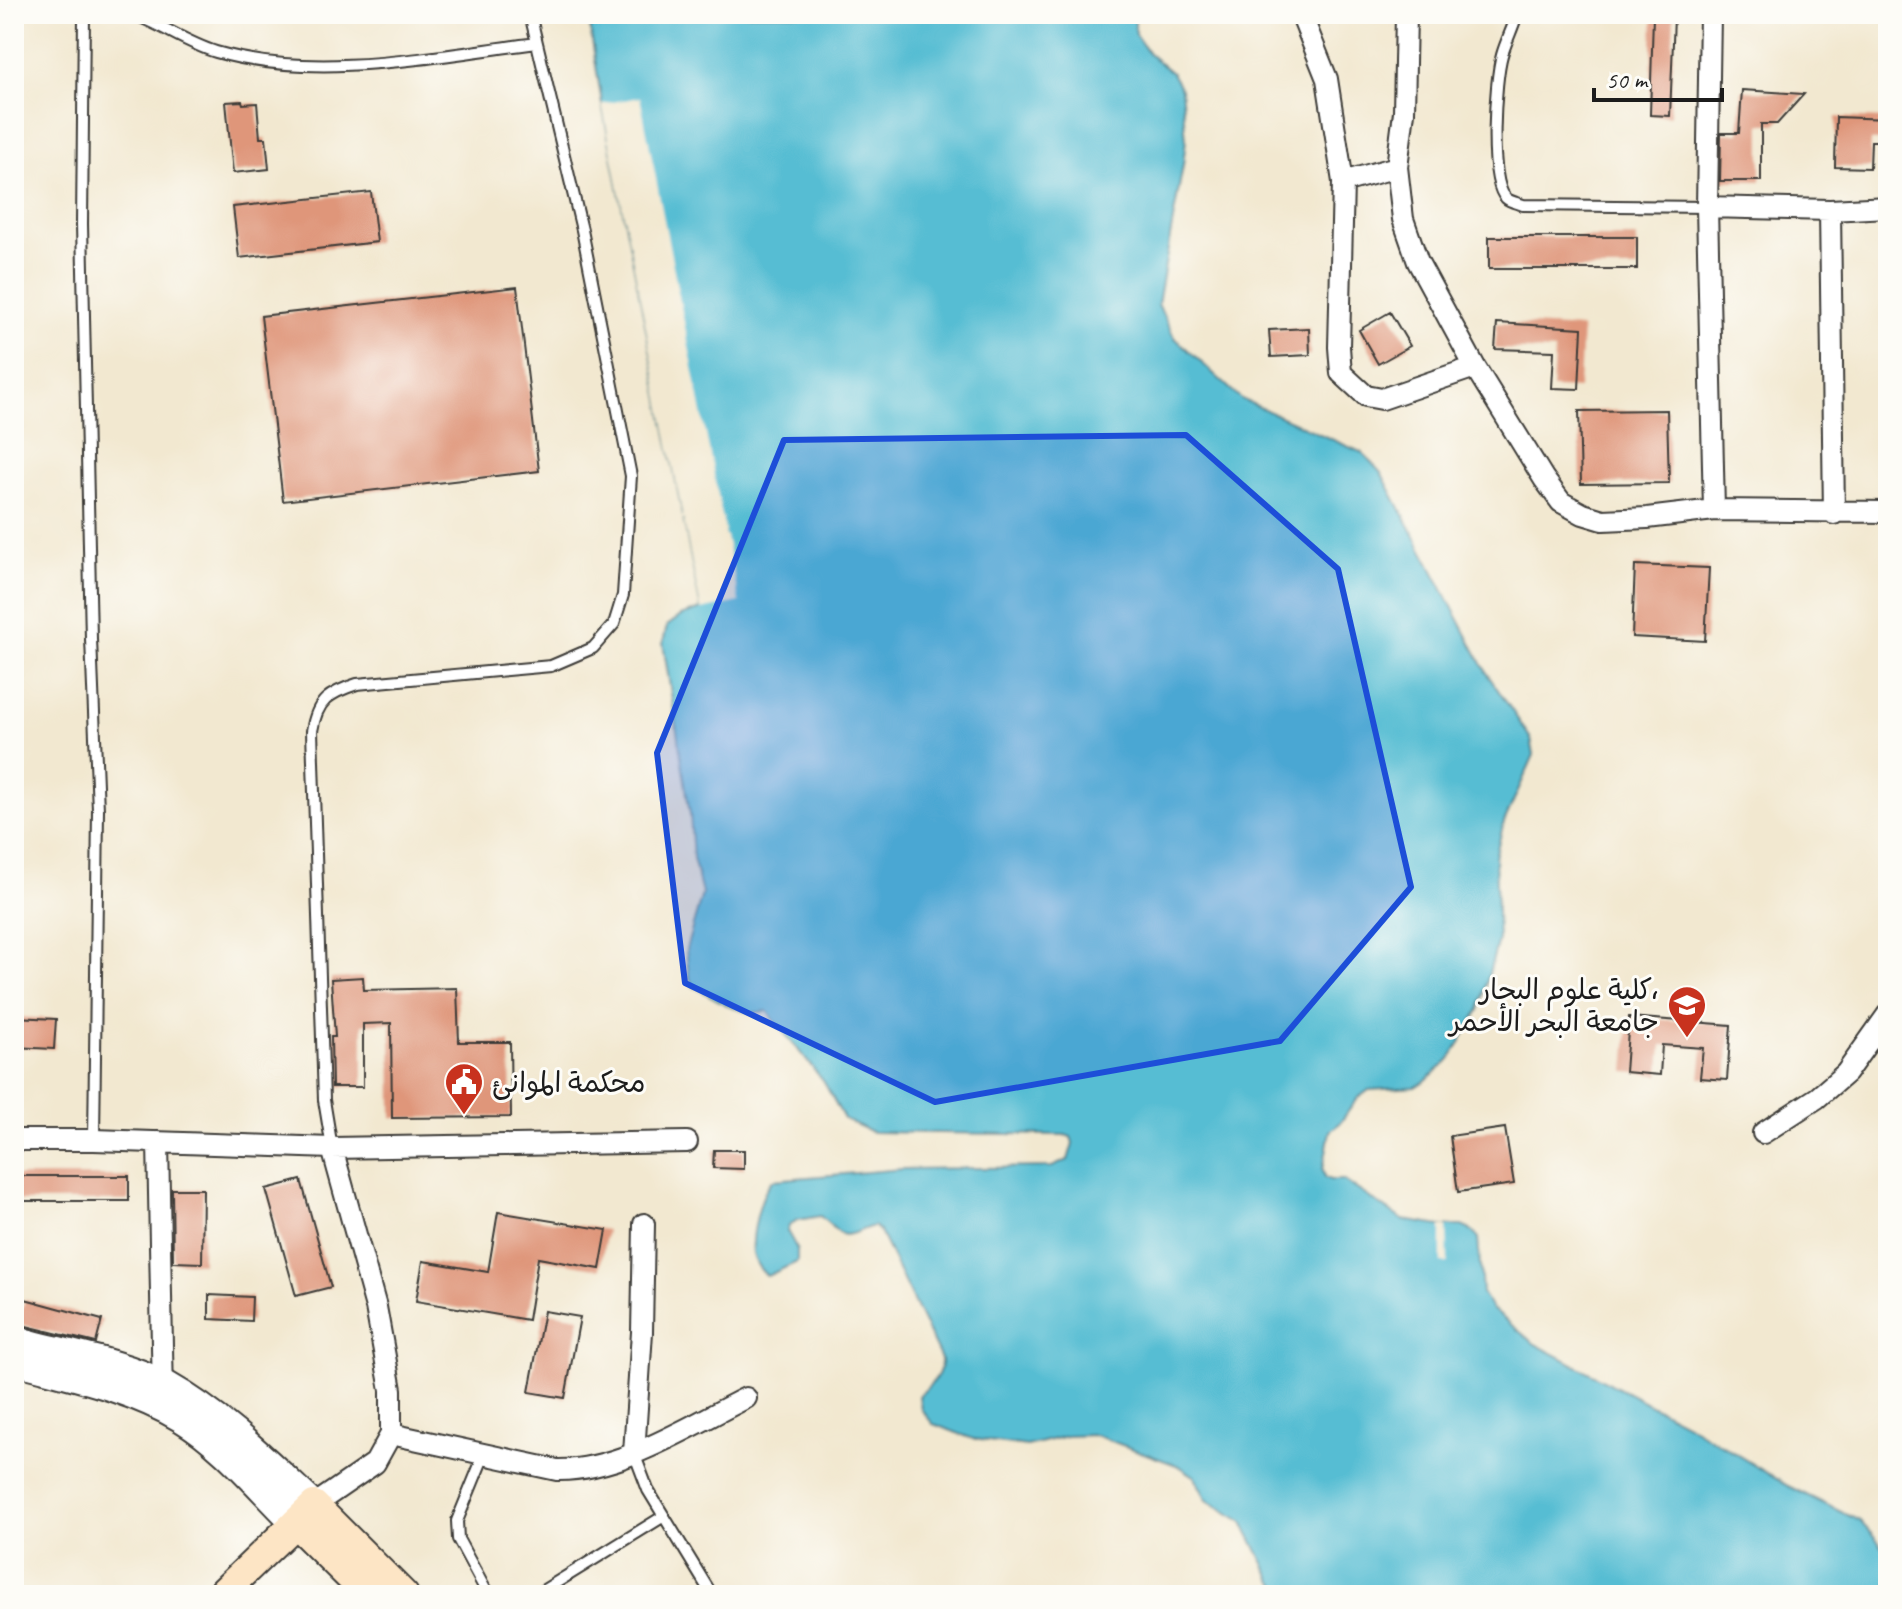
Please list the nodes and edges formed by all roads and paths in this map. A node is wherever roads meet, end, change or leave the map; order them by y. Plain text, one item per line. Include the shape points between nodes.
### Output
1 (84, 14) edge
2 (132, 14) edge
3 (530, 14) edge
4 (1301, 14) edge
5 (1406, 14) edge
6 (1517, 14) edge
7 (1710, 14) edge
8 (537, 43) junction
9 (1397, 167) junction
10 (1343, 182) junction
11 (1707, 207) junction
12 (1888, 207) edge
13 (1830, 210) junction
14 (1475, 367) junction
15 (1714, 510) junction
16 (1888, 512) edge
17 (1834, 514) junction
18 (1888, 1014) edge
19 (1763, 1133) dead end
20 (14, 1140) edge
21 (94, 1140) junction
22 (158, 1142) junction
23 (687, 1142) dead end
24 (332, 1148) junction
25 (644, 1224) dead end
26 (14, 1339) edge
27 (14, 1361) edge
28 (163, 1396) junction
29 (746, 1398) dead end
30 (391, 1434) junction
31 (634, 1453) junction
32 (484, 1455) junction
33 (304, 1514) junction
34 (664, 1516) junction
35 (220, 1595) edge
36 (368, 1595) edge
37 (404, 1595) edge
38 (490, 1595) edge
39 (536, 1595) edge
40 (712, 1595) edge

1 - 21 lane via 82,224 98,810
2 - 8 lane via 214,51 264,61 351,66
3 - 8 lane
4 - 10 street via 1327,79
5 - 9 street
6 - 11 lane via 1496,89 1495,148 1499,186 1506,199 1523,205
7 - 11 street
8 - 24 lane via 582,230 631,476 623,595 614,624 593,648 551,666 357,684 320,703 312,731 324,1100
9 - 10 street
9 - 14 street via 1403,219 1418,262
10 - 14 street via 1341,373 1366,396 1382,399
11 - 13 street
11 - 15 street
12 - 13 street
13 - 17 street
14 - 15 street via 1561,502 1603,520
15 - 17 street
16 - 17 street
18 - 19 street via 1846,1073
20 - 21 street
21 - 22 street
22 - 24 street
22 - 28 street
23 - 24 street
24 - 30 street via 376,1307 391,1390
25 - 31 street
26 - 28 street via 116,1366
27 - 28 street
28 - 33 street via 185,1421
29 - 31 street
30 - 32 street
30 - 33 street via 375,1463
31 - 32 street via 581,1470
31 - 34 lane
32 - 38 lane via 457,1521 458,1539
33 - 35 main road
33 - 36 main road
33 - 37 main road
34 - 39 lane
34 - 40 lane

